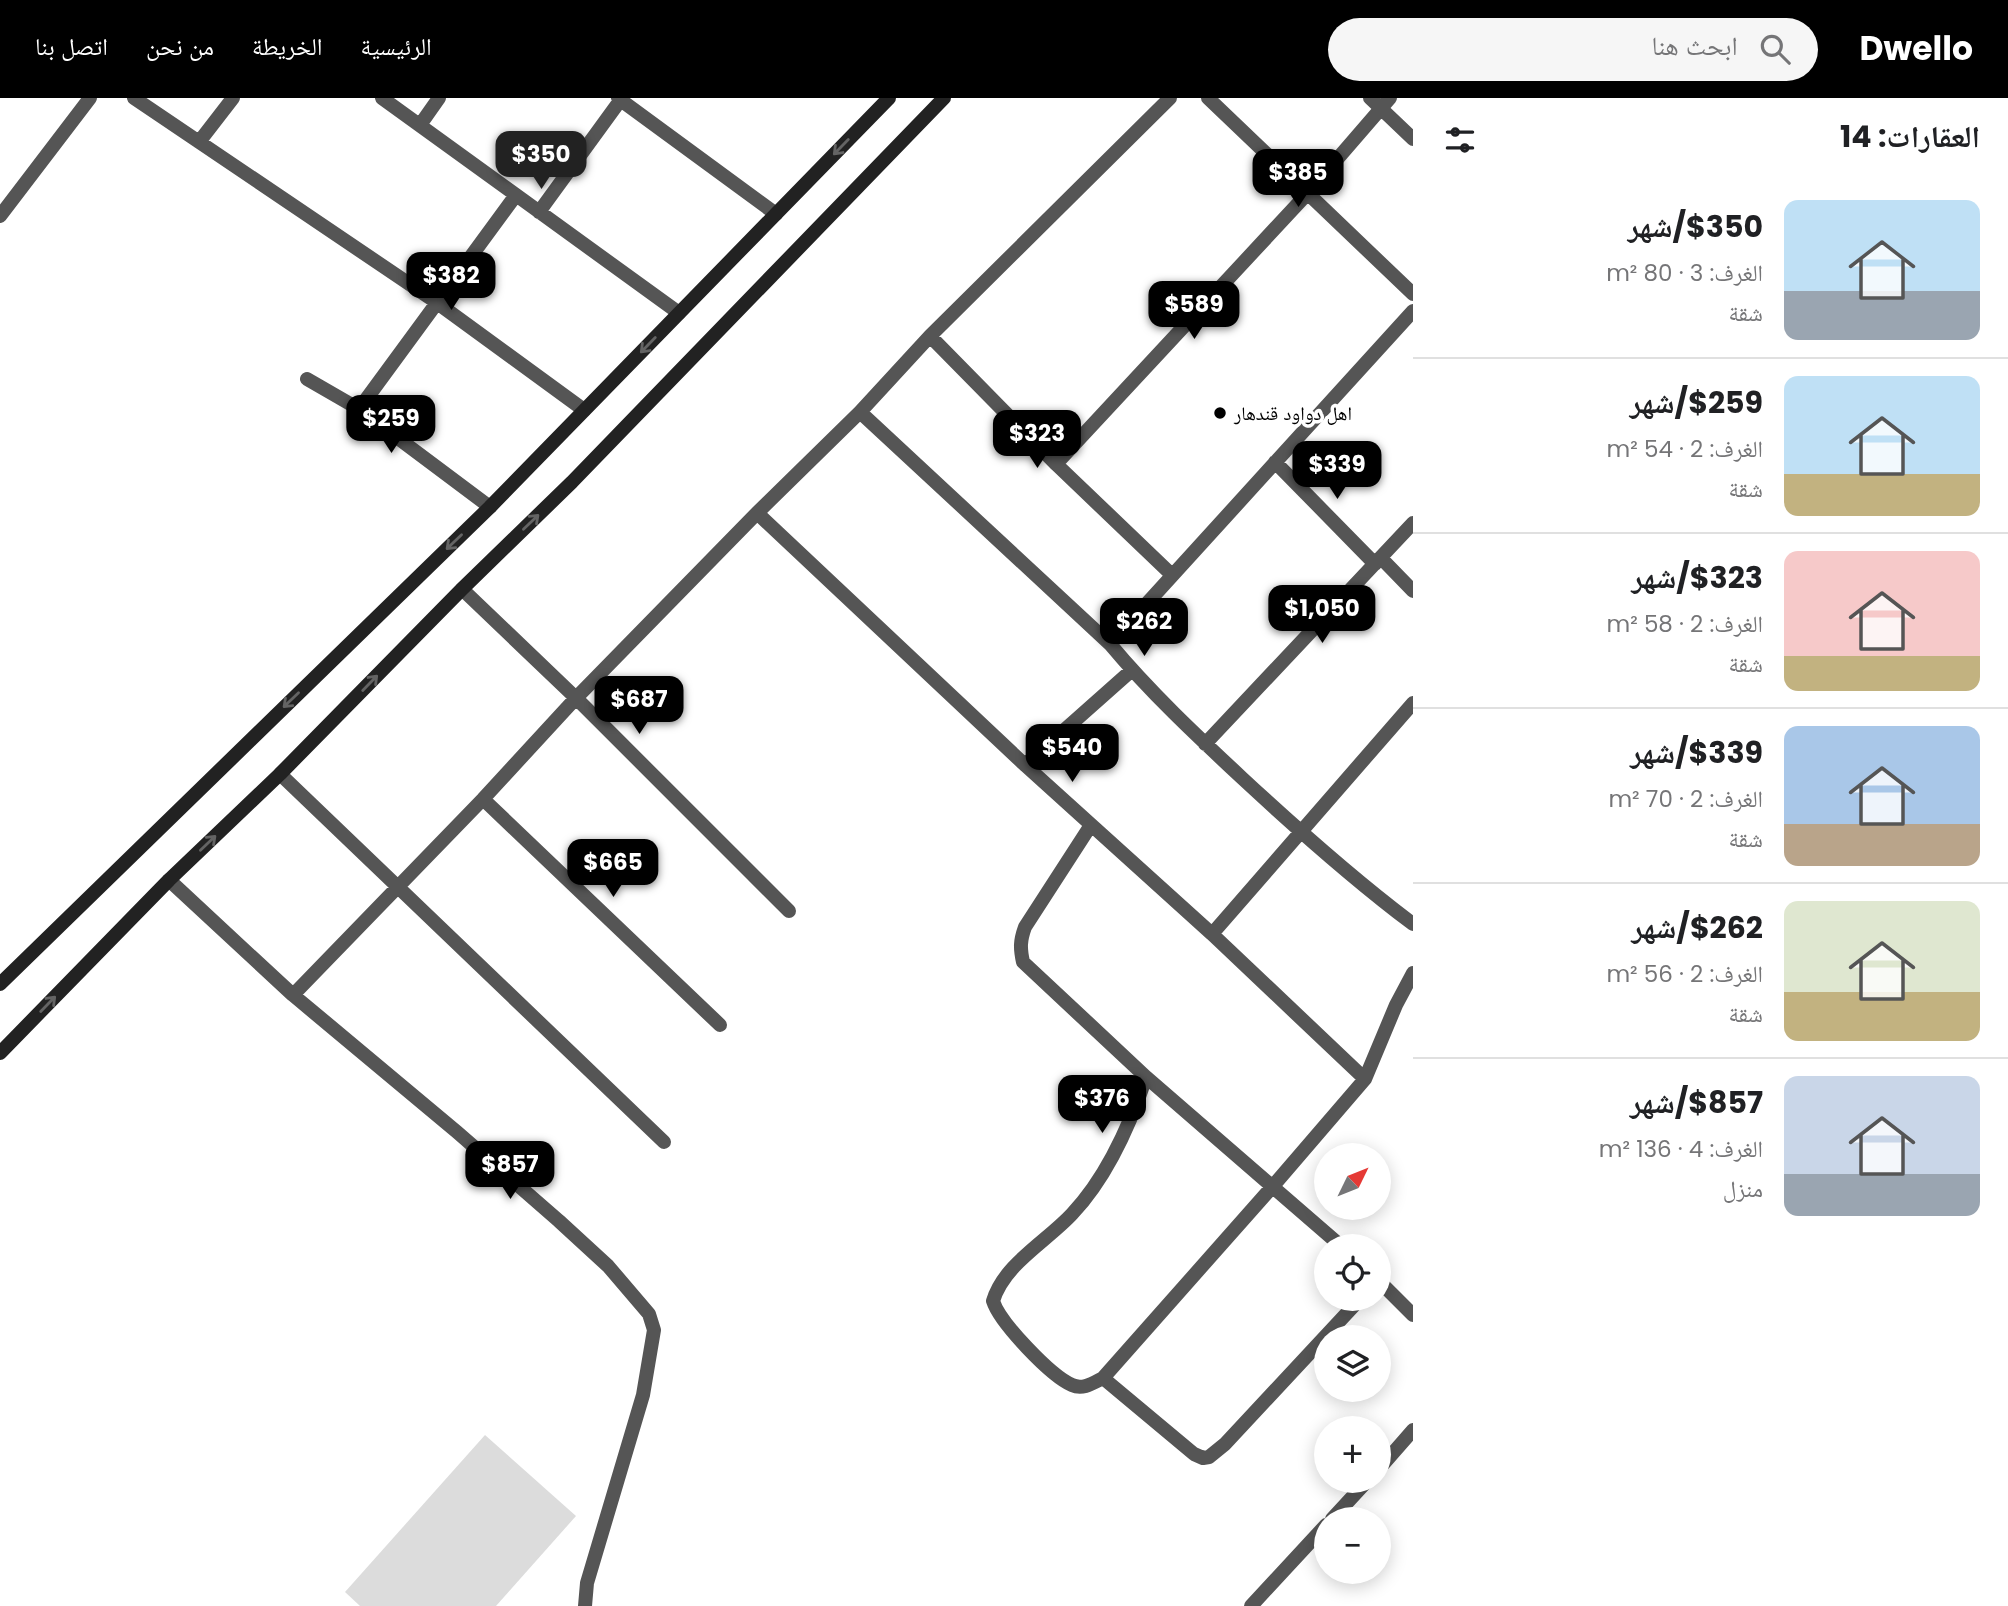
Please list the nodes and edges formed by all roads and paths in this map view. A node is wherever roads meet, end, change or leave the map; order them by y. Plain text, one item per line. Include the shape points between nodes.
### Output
1 (90, 98) edge
2 (134, 98) edge
3 (233, 98) edge
4 (382, 98) edge
5 (439, 98) edge
6 (889, 98) edge
7 (944, 98) edge
8 (1170, 98) edge
9 (1208, 98) edge
10 (620, 99) edge
11 (1380, 101) edge
12 (420, 125) junction
13 (1413, 139) edge
14 (199, 142) junction
15 (1307, 194) junction
16 (516, 195) junction
17 (539, 212) junction
18 (776, 214) junction
19 (0, 216) edge
20 (1413, 294) edge
21 (436, 302) junction
22 (1413, 311) edge
23 (679, 313) junction
24 (930, 336) junction
25 (307, 379) dead end
26 (359, 409) junction
27 (584, 410) junction
28 (860, 412) junction
29 (1275, 462) junction
30 (1056, 464) junction
31 (490, 507) junction
32 (757, 513) junction
33 (1413, 523) edge
34 (1378, 561) junction
35 (1172, 575) junction
36 (462, 589) junction
37 (1413, 591) edge
38 (1110, 644) junction
39 (1132, 670) junction
40 (576, 698) junction
41 (1413, 703) edge
42 (1205, 744) junction
43 (1025, 765) junction
44 (280, 774) junction
45 (483, 799) junction
46 (1091, 825) junction
47 (1300, 831) junction
48 (169, 880) junction
49 (397, 887) junction
50 (789, 911) dead end
51 (1413, 924) edge
52 (1212, 934) junction
53 (1413, 973) edge
54 (0, 984) edge
55 (293, 995) junction
56 (720, 1025) dead end
57 (0, 1053) edge
58 (1146, 1077) junction
59 (1365, 1079) junction
60 (664, 1142) dead end
61 (1273, 1186) junction
62 (1327, 1234) edge
63 (1391, 1293) edge
64 (1349, 1311) edge
65 (1413, 1315) edge
66 (1103, 1378) junction
67 (1413, 1430) edge
68 (1391, 1455) edge
69 (1356, 1493) edge
70 (1343, 1507) edge
71 (1314, 1538) edge
72 (585, 1606) edge
73 (1251, 1606) edge

1 - 19 street
2 - 14 street
3 - 14 street
4 - 12 street
5 - 12 street
6 -> 18 main road
36 -> 7 main road via 572,482
8 - 24 street
9 - 15 street
10 - 17 street
10 - 18 street
11 - 13 street
11 - 15 street
12 - 16 street
14 - 21 street
15 - 20 street
15 - 30 street
16 - 17 street
16 - 21 street
17 - 23 street
18 - 23 main road
21 - 26 street
21 - 27 street
22 - 29 street
23 -> 27 main road
24 - 28 street
24 - 30 street
25 - 26 street
26 - 31 street
27 - 31 main road
28 - 32 street
28 - 38 street
29 - 34 street
29 - 35 street
30 - 35 street
31 -> 54 main road
32 - 40 street
32 - 43 street
33 - 34 street
34 - 37 street
34 - 42 street
35 - 38 street
36 - 40 street
44 -> 36 main road
38 - 39 street
39 - 42 street
39 - 43 street
40 - 45 street
40 - 50 street
41 - 47 street
42 - 47 street
43 - 46 street
48 -> 44 main road
44 - 49 street
45 - 49 street
45 - 56 street
46 - 52 street
46 - 58 street via 1026,928 1020,951 1023,962
47 - 51 street
47 - 52 street
48 - 55 street
57 -> 48 main road
49 - 55 street
49 - 60 street
52 - 59 street
53 - 59 street
55 - 72 street via 559,1221 608,1266 649,1314 654,1330 643,1395 587,1583
58 - 61 street
58 - 66 street via 1095,1187 1072,1215 1003,1278 993,1301 1016,1335 1073,1385 1084,1387
59 - 61 street
61 - 62 street
61 - 66 street
63 - 65 street
64 - 66 street via 1209,1457 1194,1454
67 - 68 street
69 - 70 street
71 - 73 street

